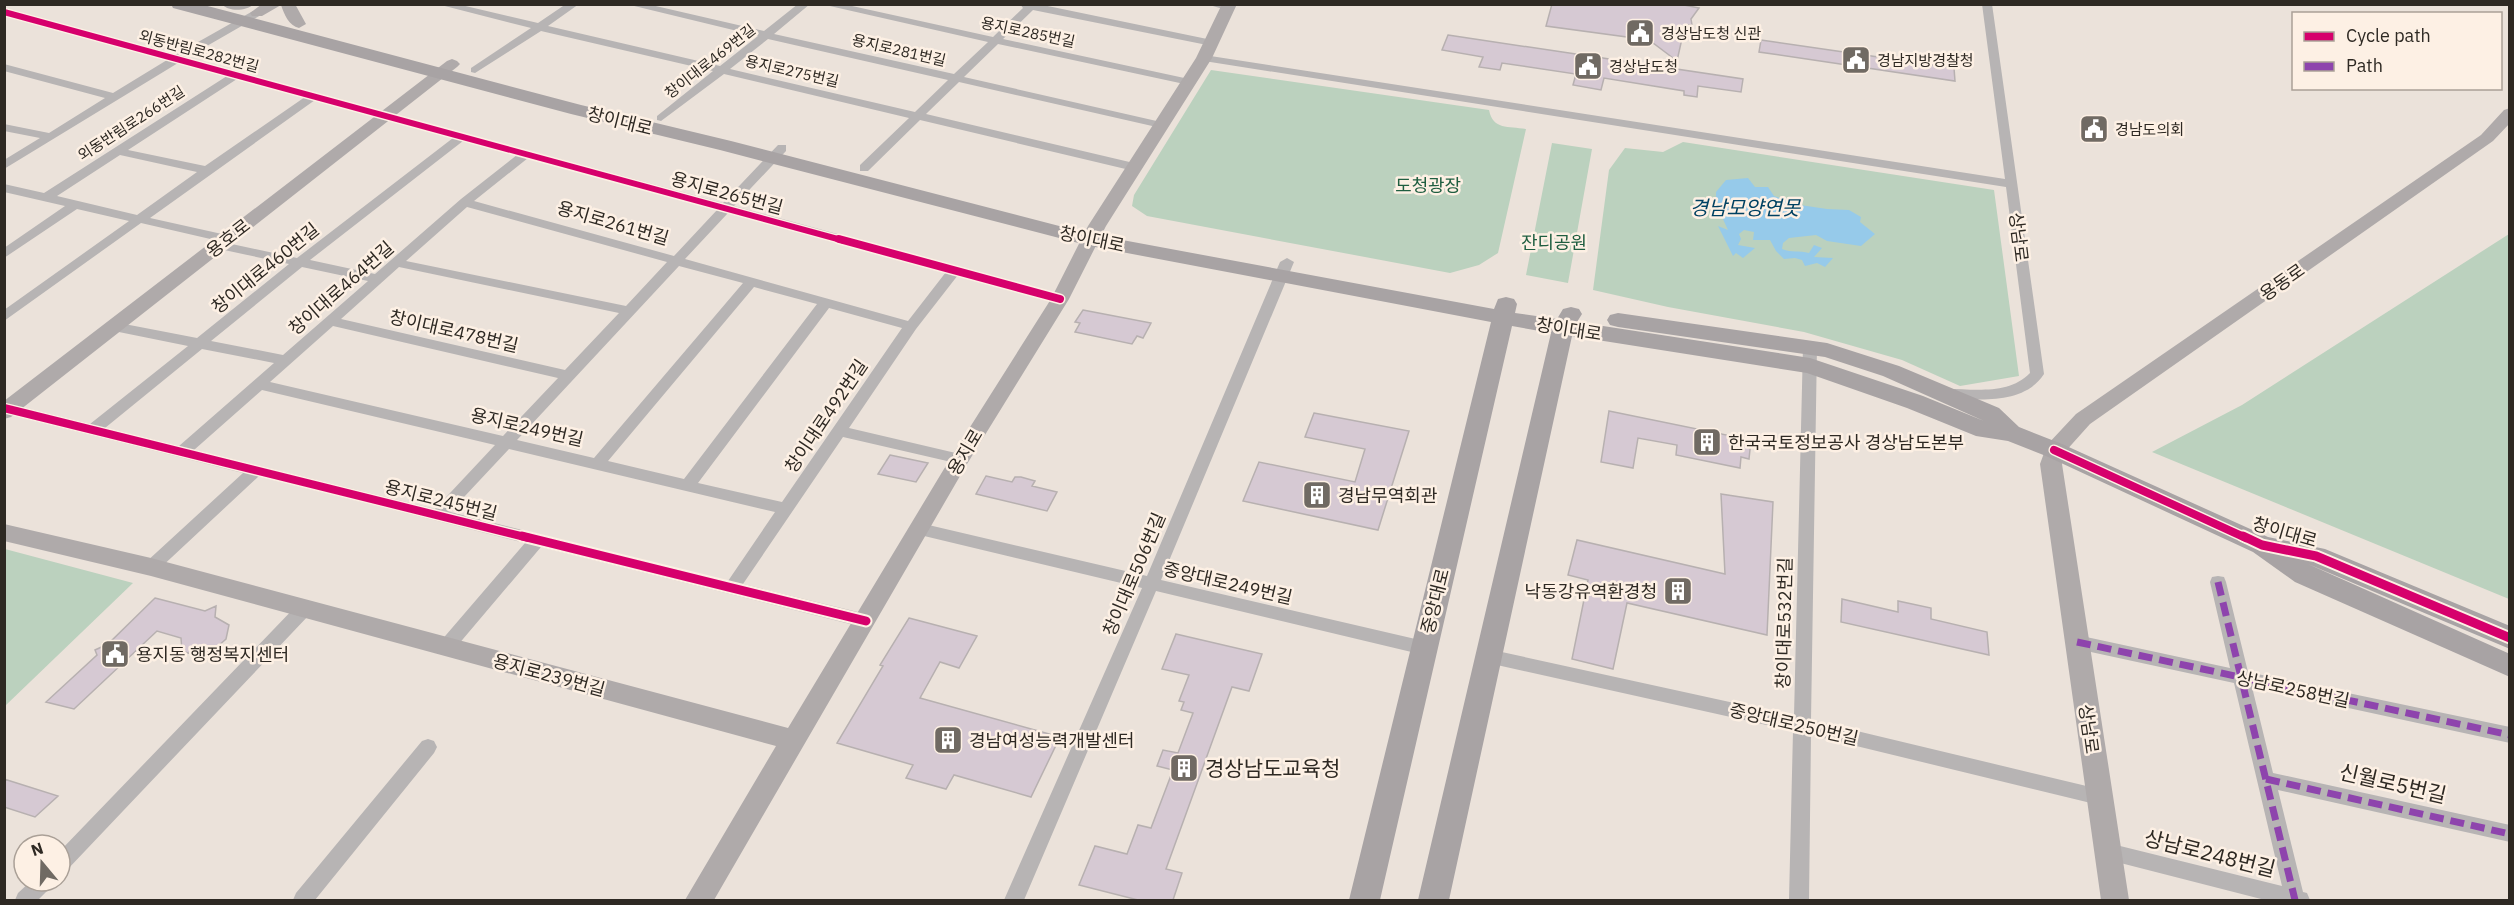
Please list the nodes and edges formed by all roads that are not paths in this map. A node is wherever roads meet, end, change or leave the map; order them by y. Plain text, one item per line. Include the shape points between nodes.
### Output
1 (179, 4) edge
2 (288, 4) edge
3 (442, 4) edge
4 (574, 4) edge
5 (631, 4) edge
6 (804, 4) edge
7 (826, 4) edge
8 (1988, 4) edge
9 (1029, 5) edge
10 (1224, 6) edge
11 (246, 9) edge
12 (4, 12) edge
13 (299, 24) junction
14 (540, 27) junction
15 (766, 35) junction
16 (996, 41) junction
17 (1208, 51) junction
18 (176, 59) junction
19 (4, 67) edge
20 (446, 68) junction
21 (476, 70) junction
22 (722, 70) junction
23 (236, 75) junction
24 (957, 79) junction
25 (1189, 82) junction
26 (315, 96) junction
27 (114, 97) junction
28 (2510, 113) edge
29 (386, 115) junction
30 (918, 116) junction
31 (661, 118) junction
32 (1161, 125) junction
33 (4, 127) edge
34 (462, 136) junction
35 (51, 137) junction
36 (116, 151) junction
37 (777, 153) junction
38 (526, 154) junction
39 (4, 166) edge
40 (1134, 167) junction
41 (864, 168) junction
42 (207, 170) junction
43 (2012, 184) junction
44 (4, 188) edge
45 (44, 199) junction
46 (465, 202) junction
47 (73, 206) junction
48 (724, 208) junction
49 (139, 220) junction
50 (1093, 233) junction
51 (223, 242) junction
52 (4, 254) edge
53 (676, 261) junction
54 (300, 262) junction
55 (397, 262) junction
56 (1284, 268) junction
57 (955, 270) junction
58 (378, 279) junction
59 (751, 282) junction
60 (1060, 299) junction
61 (825, 303) junction
62 (1505, 310) junction
63 (629, 311) junction
64 (4, 317) edge
65 (331, 321) junction
66 (1567, 321) junction
67 (911, 326) junction
68 (114, 327) junction
69 (200, 343) junction
70 (1810, 356) junction
71 (286, 360) junction
72 (568, 376) junction
73 (259, 384) junction
74 (1947, 394) junction
75 (6, 410) edge
76 (93, 430) junction
77 (839, 431) junction
78 (2011, 433) junction
79 (506, 442) junction
80 (2054, 450) junction
81 (182, 452) junction
82 (960, 459) junction
83 (597, 464) junction
84 (256, 470) junction
85 (688, 485) junction
86 (786, 508) junction
87 (438, 515) junction
88 (920, 529) junction
89 (4, 532) edge
90 (537, 540) junction
91 (2262, 545) junction
92 (152, 567) junction
93 (2218, 582) dead end
94 (1151, 585) junction
95 (732, 588) junction
96 (304, 609) junction
97 (866, 621) junction
98 (2510, 638) edge
99 (2077, 642) junction
100 (446, 647) junction
101 (1424, 648) junction
102 (1488, 656) junction
103 (2510, 666) edge
104 (2242, 678) junction
105 (1801, 725) junction
106 (2510, 735) edge
107 (793, 740) junction
108 (428, 747) dead end
109 (2266, 779) junction
110 (2099, 797) junction
111 (2510, 834) edge
112 (72, 851) edge
113 (2108, 852) junction
114 (303, 900) edge
115 (699, 900) edge
116 (1014, 900) edge
117 (1364, 900) edge
118 (1433, 900) edge
119 (1799, 900) edge
120 (2115, 900) edge
121 (2297, 900) edge

1 - 11 main road, 창이대로
2 - 13 street
3 - 14 street, 용지로275번길
4 - 14 street
5 - 15 street, 용지로281번길
6 - 15 street, 창이대로469번길
7 - 16 street, 용지로285번길
8 - 43 street, 상남로
9 - 16 street
9 - 17 street
10 - 17 street, 용지로
11 - 13 main road, 창이대로
11 - 18 street
11 - 20 main road, 창이대로
12 - 18 street, 외동반림로282번길
13 - 20 main road, 창이대로
14 - 21 street
14 - 22 street, 용지로275번길
15 - 22 street, 창이대로469번길
15 - 24 street, 용지로281번길
16 - 24 street
16 - 25 street, 용지로285번길
17 - 25 street, 용지로
17 - 43 street
18 - 23 street, 외동반림로282번길
18 - 27 street
19 - 27 street
20 - 21 main road, 창이대로
20 - 29 street, 용호로
20 - 37 main road, 창이대로 via 577,110
21 - 31 main road, 창이대로
22 - 30 street, 용지로275번길
22 - 31 street, 창이대로469번길
23 - 26 street, 외동반림로282번길
23 - 36 street, 외동반림로266번길
24 - 30 street
24 - 32 street, 용지로281번길
25 - 32 street, 용지로
26 - 29 street, 외동반림로282번길
26 - 42 street
27 - 35 street
28 - 80 street, 용동로 via 2487,138 2083,419
29 - 34 street, 용지로265번길
29 - 51 street, 용호로
30 - 40 street, 용지로275번길
30 - 41 street
31 - 37 main road, 창이대로
32 - 40 street, 용지로
33 - 35 street
34 - 38 street, 용지로265번길
34 - 54 street, 창이대로460번길
35 - 39 street
36 - 42 street
36 - 45 street, 외동반림로266번길
37 - 41 main road, 창이대로
37 - 48 street
37 - 50 main road, 창이대로
38 - 46 street, 창이대로464번길
38 - 48 street, 용지로265번길
40 - 50 street, 용지로
41 - 50 main road, 창이대로
42 - 49 street
43 - 74 street, 상남로 via 2037,374 2026,386 2000,394
44 - 45 street
45 - 47 street
46 - 53 street, 용지로261번길
46 - 55 street, 창이대로464번길
47 - 49 street
47 - 52 street
48 - 53 street
48 - 57 street, 용지로265번길
49 - 51 street
49 - 64 street
50 - 56 main road, 창이대로
50 - 60 street, 용지로
51 - 54 street
51 - 68 street, 용호로
53 - 59 street, 용지로261번길
53 - 63 street
54 - 58 street
54 - 69 street, 창이대로460번길
55 - 58 street, 창이대로464번길
55 - 63 street
56 - 62 main road, 창이대로
56 - 94 street, 창이대로506번길
57 - 60 street, 용지로265번길
57 - 67 street, 창이대로492번길
58 - 65 street, 창이대로464번길
59 - 61 street, 용지로261번길
59 - 83 street
60 - 82 street, 용지로
61 - 67 street, 용지로261번길
61 - 85 street
62 - 66 main road, 창이대로
62 - 66 main road, 창이대로 via 1534,307
62 - 101 main road, 중앙대로
63 - 72 street
65 - 71 street, 창이대로464번길
65 - 72 street, 창이대로478번길
66 - 70 main road, 창이대로
66 - 102 main road
67 - 77 street, 창이대로492번길
68 - 69 street
68 - 75 street, 용호로
69 - 71 street
69 - 76 street, 창이대로460번길
70 - 74 main road, 창이대로 via 1891,371
70 - 78 main road, 창이대로 via 1984,430
70 - 105 street, 창이대로532번길
71 - 73 street, 창이대로464번길
72 - 79 street
73 - 79 street, 용지로249번길
73 - 81 street, 창이대로464번길
74 - 78 main road, 창이대로 via 1991,414
75 - 76 street, 용지로245번길
76 - 81 street, 용지로245번길
77 - 82 street
77 - 86 street, 창이대로492번길
78 - 80 main road, 창이대로
79 - 83 street, 용지로249번길
79 - 87 street
80 - 91 main road, 창이대로
80 - 99 street, 상남로 via 2051,464
81 - 84 street, 용지로245번길
82 - 88 street, 용지로
83 - 85 street, 용지로249번길
84 - 87 street, 용지로245번길
84 - 92 street
85 - 86 street, 용지로249번길
86 - 95 street, 창이대로492번길
87 - 90 street, 용지로245번길
88 - 94 street, 중앙대로249번길
88 - 97 street, 용지로
89 - 92 street, 용지로239번길
90 - 95 street, 용지로245번길
90 - 100 street
91 - 98 main road, 창이대로 via 2316,556
91 - 103 main road, 창이대로 via 2304,575
92 - 96 street, 용지로239번길
93 - 104 street
94 - 101 street, 중앙대로249번길
94 - 116 street, 창이대로506번길
95 - 97 street, 용지로245번길
96 - 100 street, 용지로239번길
96 - 112 street
97 - 107 street, 용지로
99 - 104 street, 상남로258번길
99 - 110 street, 상남로
100 - 107 street, 용지로239번길
101 - 117 main road, 중앙대로
102 - 105 street, 중앙대로250번길
102 - 118 main road
104 - 106 street, 상남로258번길
104 - 109 street
105 - 110 street, 중앙대로250번길
105 - 119 street, 창이대로532번길
107 - 115 street, 용지로
108 - 114 street
109 - 111 street, 신월로5번길
109 - 121 street
110 - 113 street, 상남로
113 - 120 street, 상남로
113 - 121 street, 상남로248번길

